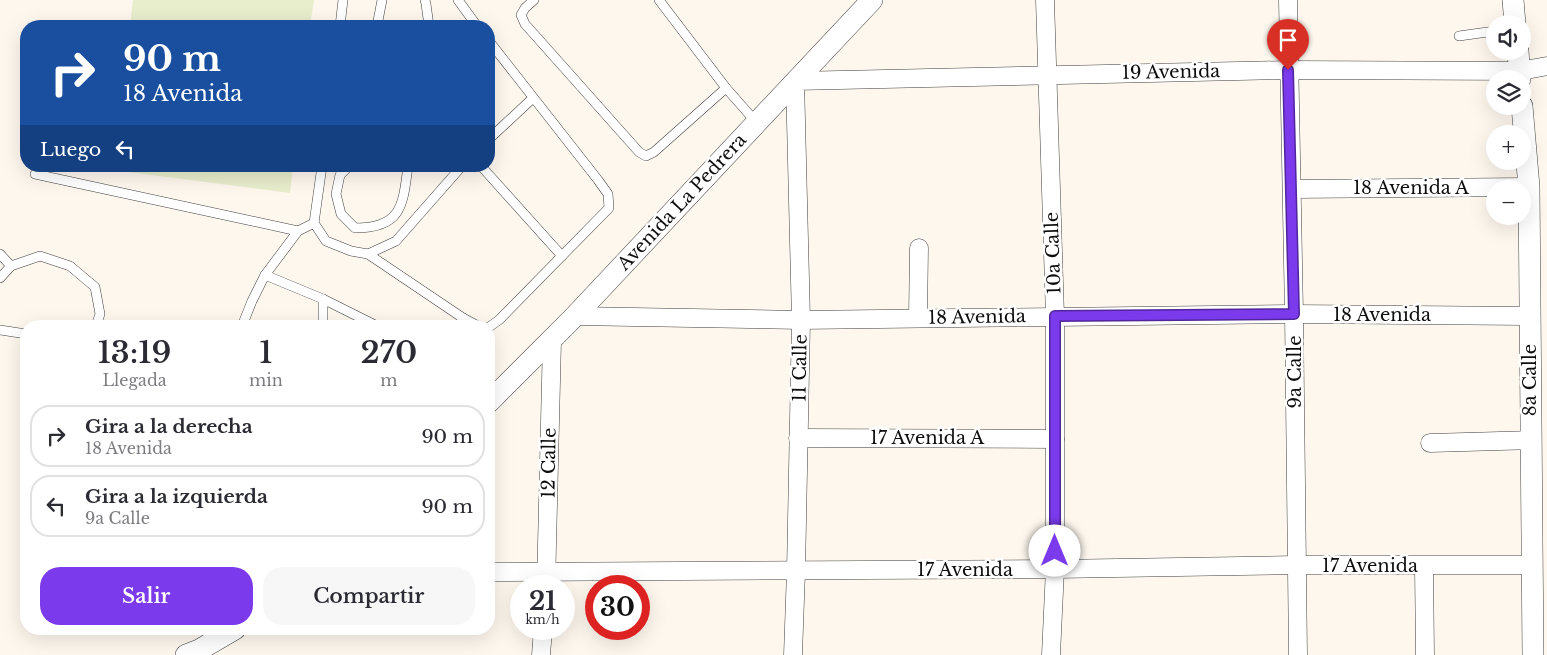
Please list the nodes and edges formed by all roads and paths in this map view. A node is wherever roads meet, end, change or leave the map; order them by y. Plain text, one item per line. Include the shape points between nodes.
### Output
1 (343, 0) edge
2 (382, 0) edge
3 (425, 0) edge
4 (458, 0) edge
5 (534, 0) edge
6 (659, 0) edge
7 (872, 0) edge
8 (1045, 0) edge
9 (1288, 0) edge
10 (1513, 0) edge
11 (1514, 15) edge
12 (341, 20) edge
13 (378, 20) edge
14 (428, 20) edge
15 (473, 20) edge
16 (1486, 32) edge
17 (1459, 36) dead end
18 (495, 49) edge
19 (1547, 66) edge
20 (1519, 67) edge
21 (1288, 70) junction
22 (1046, 75) junction
23 (795, 81) junction
24 (726, 88) junction
25 (533, 98) junction
26 (1523, 115) edge
27 (757, 122) junction
28 (495, 133) edge
29 (321, 172) edge
30 (344, 172) edge
31 (407, 172) edge
32 (457, 172) edge
33 (486, 172) edge
34 (35, 174) dead end
35 (1528, 180) edge
36 (1486, 187) edge
37 (1292, 189) junction
38 (314, 223) junction
39 (1529, 225) edge
40 (298, 231) junction
41 (919, 248) dead end
42 (0, 254) edge
43 (368, 254) junction
44 (562, 256) junction
45 (11, 266) junction
46 (265, 275) junction
47 (0, 278) edge
48 (323, 299) junction
49 (1294, 314) junction
50 (575, 316) junction
51 (1055, 316) junction
52 (1530, 316) junction
53 (918, 318) junction
54 (98, 320) edge
55 (244, 320) edge
56 (323, 320) edge
57 (365, 320) edge
58 (458, 320) edge
59 (801, 320) junction
60 (495, 323) edge
61 (0, 330) edge
62 (20, 333) edge
63 (552, 340) junction
64 (495, 396) edge
65 (798, 438) junction
66 (1055, 439) junction
67 (1531, 440) junction
68 (1430, 443) dead end
69 (1296, 565) junction
70 (1532, 565) junction
71 (1424, 566) junction
72 (1055, 569) junction
73 (796, 570) junction
74 (495, 573) edge
75 (513, 575) edge
76 (546, 575) edge
77 (575, 578) edge
78 (225, 635) edge
79 (542, 640) edge
80 (186, 655) edge
81 (541, 655) edge
82 (793, 655) edge
83 (1050, 655) edge
84 (1298, 655) edge
85 (1425, 655) edge
86 (1533, 655) edge

1 - 12 lane
2 - 13 lane
3 - 14 lane
4 - 15 lane
5 - 24 lane via 521,15 525,24 646,156
6 - 24 lane
7 - 23 street, Avenida La Pedrera
8 - 22 street, 10a Calle
9 - 21 street, 9a Calle
10 - 11 street
16 - 17 lane
18 - 25 lane
19 - 20 street, 19 Avenida
20 - 21 street, 19 Avenida
21 - 22 street, 19 Avenida
21 - 37 street, 9a Calle
22 - 23 street, 19 Avenida
22 - 51 street, 10a Calle
23 - 27 street, Avenida La Pedrera
23 - 59 street, 11 Calle
24 - 27 lane
25 - 28 lane
25 - 44 lane via 608,194 609,208
26 - 35 street, 8a Calle
27 - 50 street, Avenida La Pedrera
29 - 38 lane
30 - 31 lane via 336,194 341,214 355,228 373,228 395,217 404,199
32 - 43 lane via 396,241
33 - 44 lane
34 - 40 lane
36 - 37 street, 18 Avenida A
37 - 49 street, 9a Calle
38 - 40 lane
38 - 43 lane via 326,241
39 - 52 street, 8a Calle
40 - 46 lane
41 - 53 street
42 - 45 lane
43 - 58 lane
44 - 60 lane
45 - 47 lane
45 - 54 lane via 40,256 70,266 95,287 100,314
46 - 48 lane
46 - 55 lane
48 - 56 lane
48 - 57 lane
49 - 51 street, 18 Avenida
49 - 52 street, 18 Avenida
49 - 69 street, 9a Calle
50 - 59 street, 18 Avenida
50 - 63 street, Avenida La Pedrera
51 - 53 street, 18 Avenida
51 - 66 street, 10a Calle
52 - 67 street, 8a Calle
53 - 59 street, 18 Avenida
59 - 65 street, 11 Calle
61 - 62 lane
63 - 64 street, Avenida La Pedrera
63 - 76 street, 12 Calle
65 - 66 street, 17 Avenida A
65 - 73 street, 11 Calle
66 - 72 street, 10a Calle
67 - 68 street
67 - 70 street, 8a Calle
69 - 71 street, 17 Avenida
69 - 72 street, 17 Avenida
69 - 84 street, 9a Calle
70 - 71 street, 17 Avenida
70 - 86 street, 8a Calle
71 - 85 street
72 - 73 street, 17 Avenida
72 - 83 street, 10a Calle
73 - 77 street, 17 Avenida
73 - 82 street, 11 Calle
74 - 75 street, 17 Avenida
78 - 80 street
79 - 81 street

